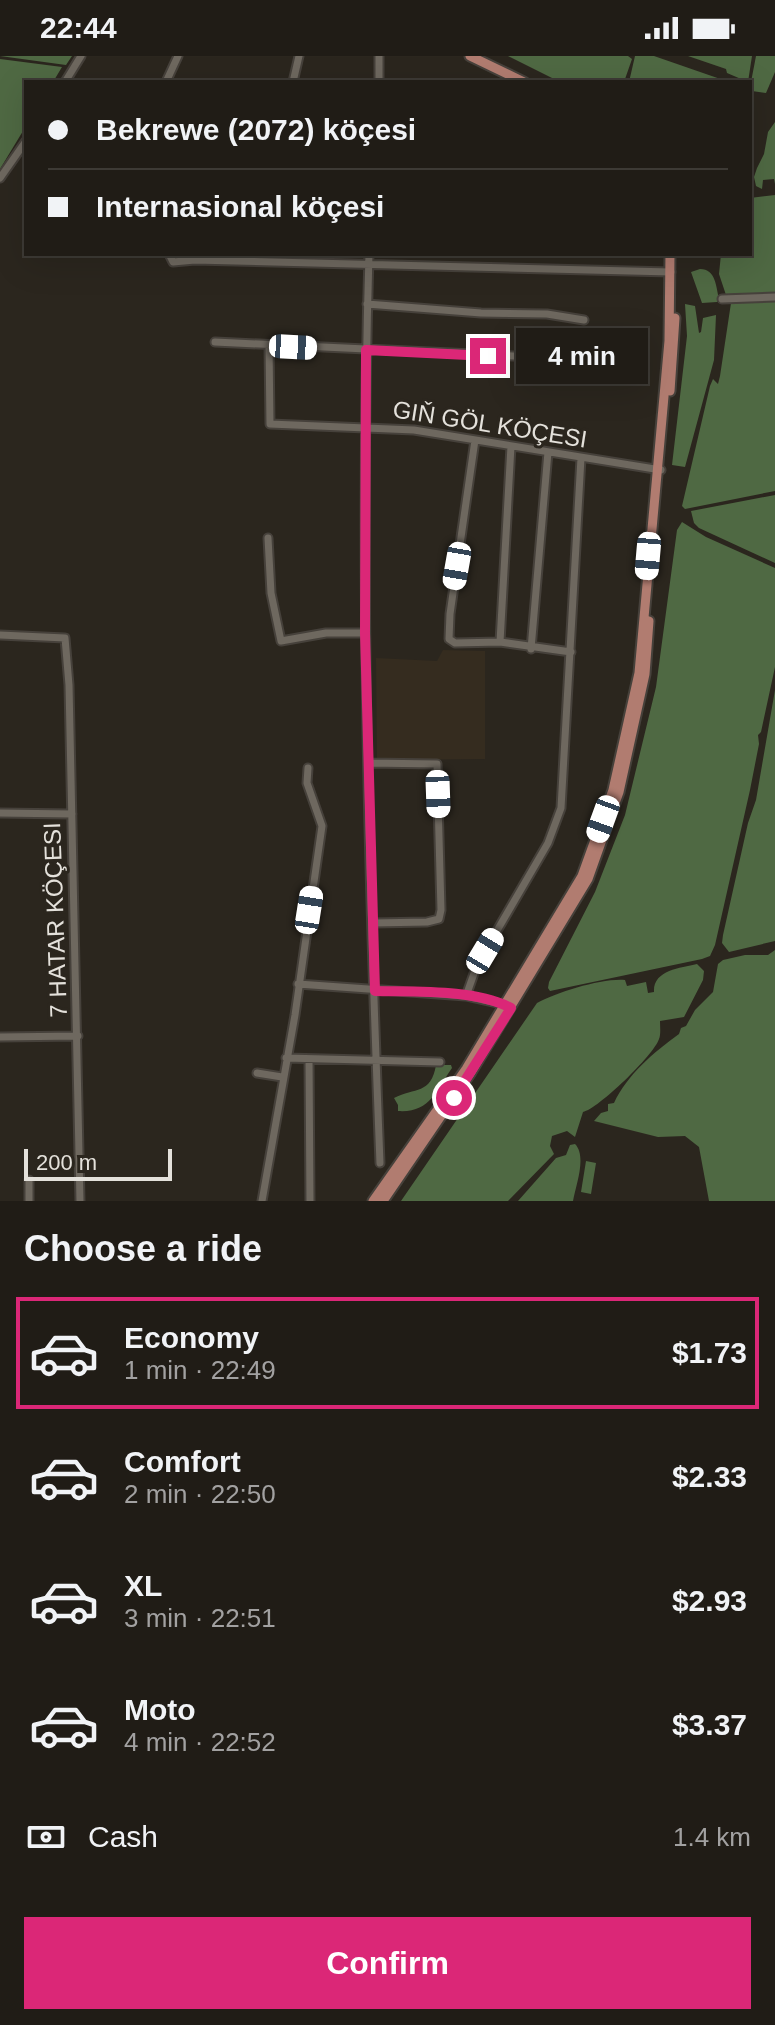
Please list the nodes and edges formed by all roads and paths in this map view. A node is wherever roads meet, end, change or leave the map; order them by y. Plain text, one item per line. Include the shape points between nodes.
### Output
1 (81, 56) edge
2 (178, 56) edge
3 (299, 56) edge
4 (379, 56) edge
5 (470, 56) edge
6 (484, 56) edge
7 (66, 80) edge
8 (167, 80) edge
9 (293, 80) edge
10 (379, 80) edge
11 (520, 80) edge
12 (531, 80) edge
13 (24, 144) edge
14 (0, 178) edge
15 (171, 256) edge
16 (673, 256) edge
17 (673, 256) edge
18 (369, 258) edge
19 (671, 272) junction
20 (775, 297) edge
21 (722, 299) dead end
22 (367, 304) junction
23 (584, 320) dead end
24 (215, 342) dead end
25 (269, 345) junction
26 (366, 350) junction
27 (579, 359) dead end
28 (365, 427) junction
29 (475, 440) junction
30 (511, 446) junction
31 (548, 452) junction
32 (581, 458) junction
33 (658, 470) junction
34 (268, 538) dead end
35 (365, 633) junction
36 (0, 635) edge
37 (500, 642) junction
38 (531, 649) junction
39 (571, 652) junction
40 (369, 763) junction
41 (308, 768) dead end
42 (0, 813) edge
43 (72, 814) junction
44 (373, 923) junction
45 (298, 984) junction
46 (375, 991) junction
47 (466, 996) junction
48 (508, 1006) junction
49 (78, 1036) junction
50 (0, 1037) edge
51 (286, 1058) junction
52 (309, 1059) junction
53 (376, 1061) junction
54 (440, 1062) dead end
55 (257, 1073) dead end
56 (282, 1077) junction
57 (380, 1163) dead end
58 (29, 1180) dead end
59 (29, 1201) edge
60 (80, 1201) edge
61 (262, 1201) edge
62 (310, 1201) edge
63 (373, 1201) edge
64 (383, 1201) edge

1 - 7 street
2 - 8 street
3 - 9 street
4 - 10 street
5 - 11 main road
6 - 12 main road
13 - 14 street
15 - 18 street via 176,263
16 - 19 main road
17 - 33 main road via 675,342
18 - 19 street
18 - 22 street
19 - 33 main road
20 - 21 street
22 - 23 street
22 - 26 street
24 - 25 street
25 - 26 street
25 - 28 street, GIŇ GÖL KÖÇESI via 270,424
26 - 27 street
26 - 28 street
28 - 29 street, GIŇ GÖL KÖÇESI
28 - 35 street
29 - 30 street, GIŇ GÖL KÖÇESI
29 - 37 street via 448,626 450,641
30 - 31 street, GIŇ GÖL KÖÇESI
30 - 37 street
31 - 32 street, GIŇ GÖL KÖÇESI
31 - 38 street
32 - 33 street, GIŇ GÖL KÖÇESI
32 - 39 street
33 - 48 main road via 645,674 619,792 588,879
34 - 35 street via 281,641
35 - 40 street
36 - 43 street, 7 HATAR KÖÇESI via 65,638
37 - 38 street
38 - 39 street
39 - 47 street via 558,818 477,965
40 - 44 street
40 - 44 street via 437,764 439,919
41 - 45 street via 307,783 322,826
42 - 43 street
43 - 49 street, 7 HATAR KÖÇESI
44 - 46 street
45 - 46 street
45 - 51 street
46 - 47 street
46 - 53 street
47 - 48 street
48 - 63 main road
48 - 64 main road via 471,1072
49 - 50 street
49 - 60 street, 7 HATAR KÖÇESI
51 - 52 street
51 - 56 street
52 - 53 street
52 - 62 street
53 - 54 street
53 - 57 street
55 - 56 street
56 - 61 street
58 - 59 street

